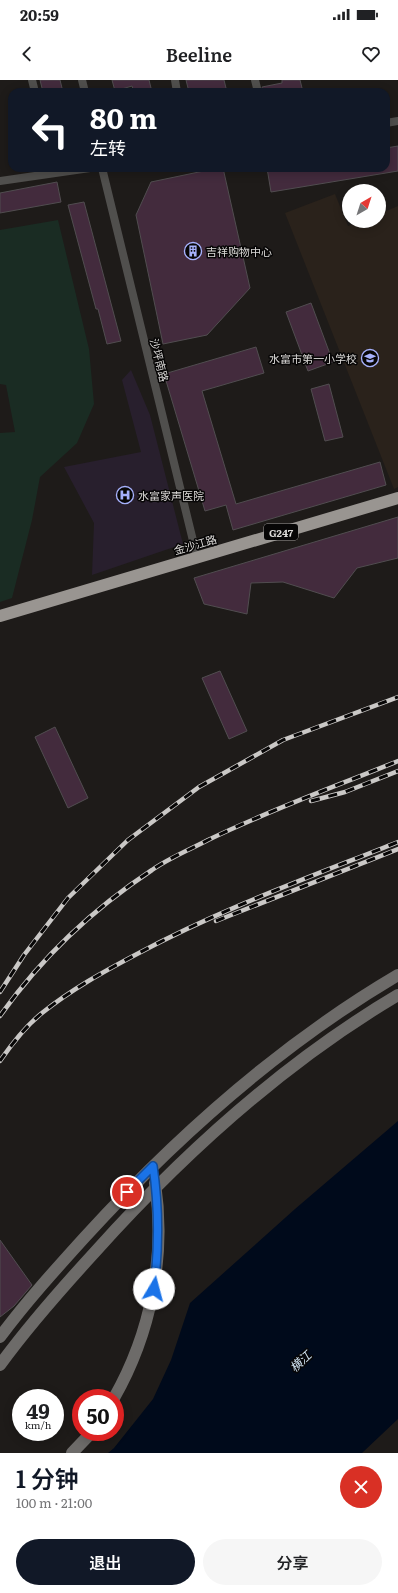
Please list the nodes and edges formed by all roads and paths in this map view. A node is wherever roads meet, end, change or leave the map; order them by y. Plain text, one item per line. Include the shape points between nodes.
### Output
1 (48, 172) edge
2 (103, 172) edge
3 (0, 181) edge
4 (398, 498) edge
5 (197, 557) junction
6 (0, 616) edge
7 (398, 975) edge
8 (398, 995) edge
9 (153, 1166) junction
10 (157, 1192) junction
11 (0, 1337) edge
12 (0, 1365) edge
13 (118, 1389) edge
14 (83, 1441) edge
15 (72, 1453) edge

1 - 3 street
2 - 5 street, 沙坪南路
4 - 5 highway, 金沙江路 / G247
5 - 6 highway, 金沙江路 / G247
7 - 9 main road via 340,1011 272,1060 213,1109
8 - 10 main road via 350,1025 283,1074 225,1122
9 - 10 main road
9 - 11 main road via 47,1279
10 - 12 main road via 56,1296
10 - 13 main road via 158,1248 151,1301 137,1351
14 - 15 main road

